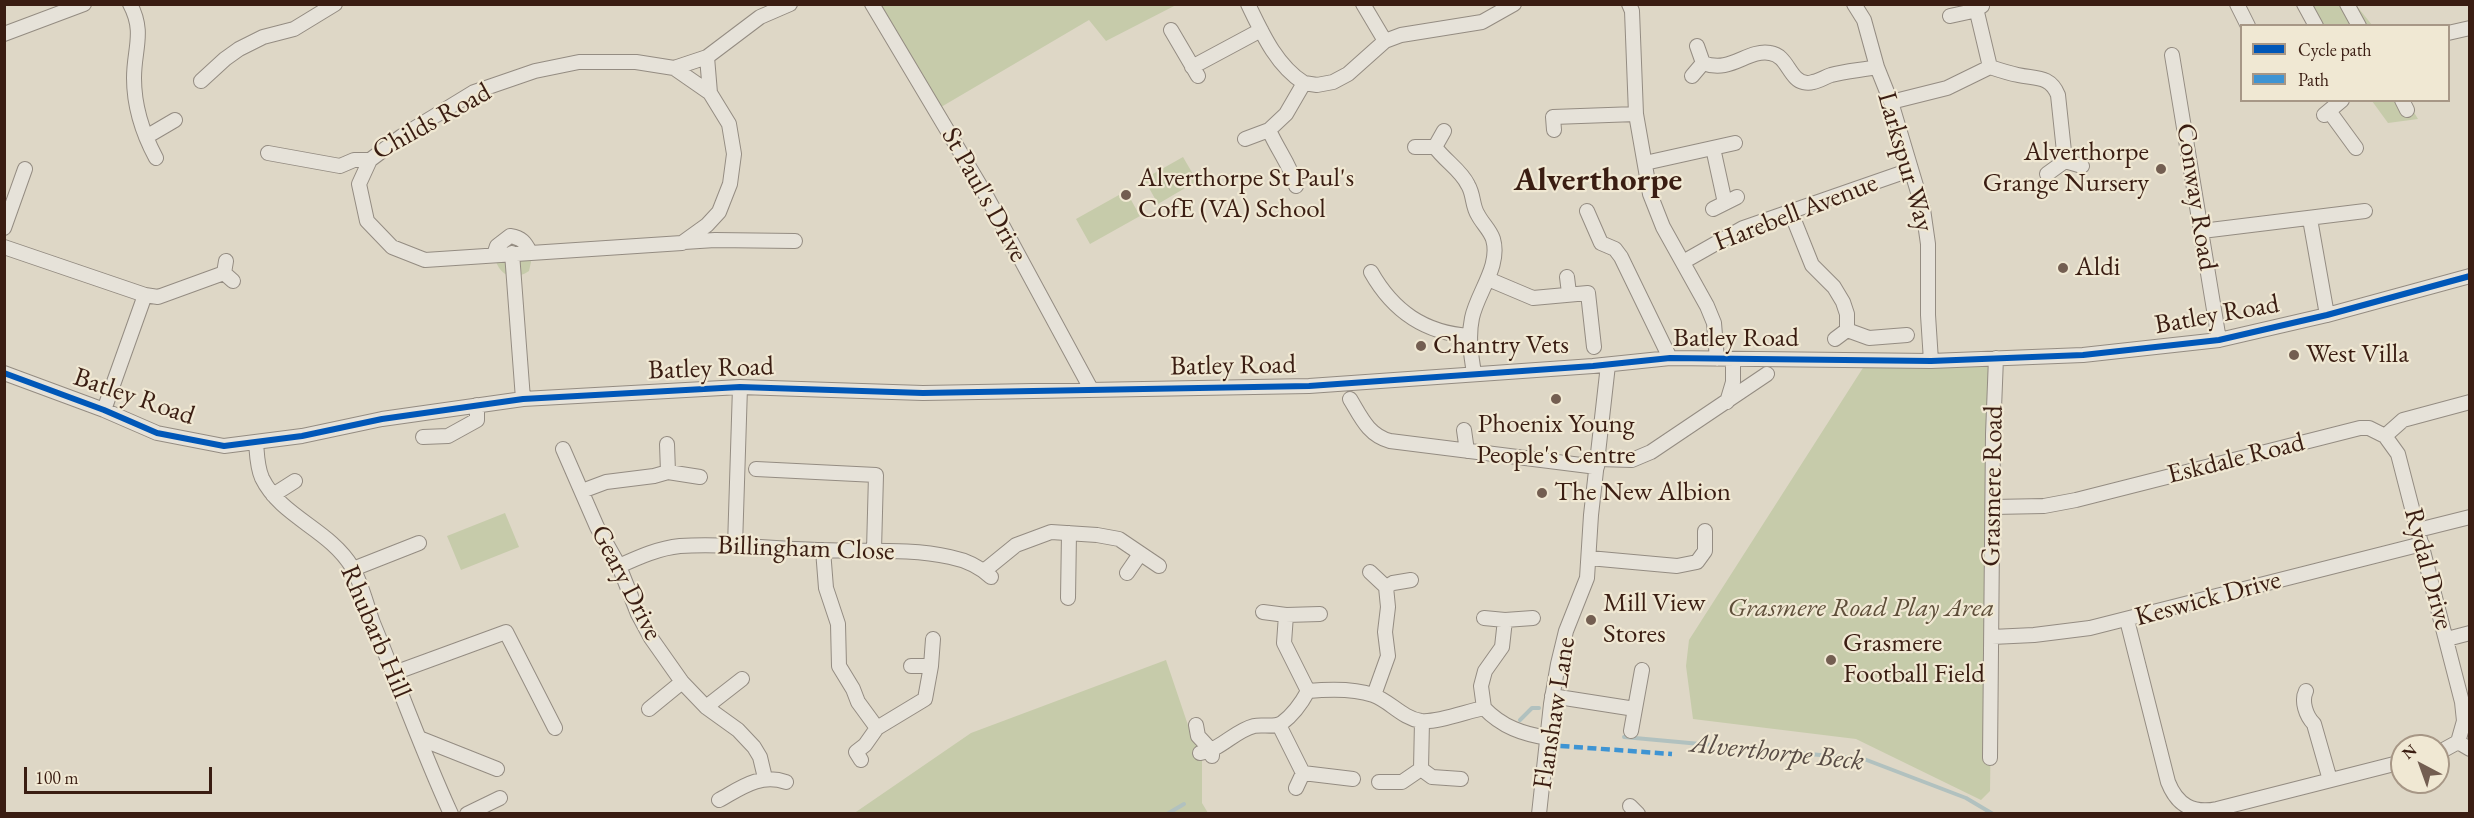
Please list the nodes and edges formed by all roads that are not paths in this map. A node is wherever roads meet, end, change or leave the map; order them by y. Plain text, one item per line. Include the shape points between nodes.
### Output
1 (84, 4) edge
2 (130, 4) edge
3 (335, 4) edge
4 (790, 4) edge
5 (872, 4) edge
6 (1248, 4) edge
7 (1363, 4) edge
8 (1514, 4) edge
9 (1629, 4) edge
10 (1854, 4) edge
11 (2237, 4) edge
12 (2304, 4) edge
13 (2347, 4) edge
14 (1980, 7) edge
15 (59, 10) edge
16 (757, 11) edge
17 (1950, 16) dead end
18 (2247, 24) edge
19 (2315, 24) edge
20 (2358, 24) edge
21 (2469, 28) edge
22 (1171, 30) dead end
23 (1261, 30) junction
24 (2450, 33) edge
25 (4, 34) edge
26 (1385, 41) junction
27 (1697, 46) dead end
28 (2172, 55) dead end
29 (707, 57) junction
30 (1702, 63) junction
31 (1876, 67) junction
32 (1990, 67) junction
33 (674, 68) junction
34 (1692, 76) dead end
35 (207, 80) dead end
36 (1304, 83) junction
37 (710, 93) junction
38 (1891, 102) junction
39 (2340, 102) edge
40 (1636, 114) junction
41 (175, 120) dead end
42 (1269, 130) junction
43 (1554, 130) dead end
44 (1444, 131) dead end
45 (146, 137) junction
46 (1245, 139) dead end
47 (1735, 143) dead end
48 (1415, 147) dead end
49 (1435, 147) junction
50 (1713, 148) junction
51 (2356, 148) dead end
52 (268, 153) dead end
53 (156, 158) dead end
54 (370, 160) junction
55 (2066, 160) junction
56 (1645, 163) junction
57 (26, 166) dead end
58 (340, 166) junction
59 (2082, 166) dead end
60 (1910, 170) junction
61 (2048, 174) dead end
62 (359, 184) junction
63 (1296, 186) dead end
64 (1725, 203) dead end
65 (1790, 210) junction
66 (1587, 211) dead end
67 (2365, 211) dead end
68 (2310, 219) junction
69 (707, 225) junction
70 (4, 228) edge
71 (2202, 231) junction
72 (715, 240) junction
73 (795, 241) dead end
74 (682, 243) junction
75 (4, 247) edge
76 (530, 252) junction
77 (512, 253) junction
78 (494, 255) junction
79 (1683, 262) junction
80 (228, 272) dead end
81 (1371, 272) dead end
82 (2469, 276) edge
83 (1567, 277) dead end
84 (1488, 279) junction
85 (1569, 294) junction
86 (145, 295) junction
87 (2327, 315) junction
88 (1847, 330) junction
89 (1907, 335) dead end
90 (1470, 336) junction
91 (1835, 339) dead end
92 (2219, 340) junction
93 (1594, 347) dead end
94 (1996, 357) junction
95 (1670, 358) junction
96 (1717, 359) junction
97 (1733, 359) junction
98 (1932, 360) junction
99 (1608, 365) junction
100 (4, 373) edge
101 (1474, 373) junction
102 (1767, 374) dead end
103 (740, 387) junction
104 (1091, 389) junction
105 (523, 399) junction
106 (1350, 399) dead end
107 (1727, 402) junction
108 (2469, 402) edge
109 (477, 405) junction
110 (104, 410) junction
111 (1464, 430) dead end
112 (2385, 436) junction
113 (423, 437) dead end
114 (256, 442) junction
115 (667, 444) dead end
116 (563, 449) dead end
117 (1467, 451) junction
118 (1598, 463) junction
119 (756, 469) dead end
120 (669, 472) junction
121 (700, 477) dead end
122 (295, 481) dead end
123 (582, 491) junction
124 (273, 495) junction
125 (1993, 507) junction
126 (2469, 516) edge
127 (2418, 530) junction
128 (1705, 531) dead end
129 (1069, 533) junction
130 (419, 543) dead end
131 (2422, 544) junction
132 (735, 546) junction
133 (823, 550) junction
134 (873, 550) junction
135 (1140, 554) junction
136 (1589, 558) junction
137 (620, 566) junction
138 (1159, 566) dead end
139 (354, 568) junction
140 (1370, 572) dead end
141 (1127, 573) dead end
142 (1410, 580) dead end
143 (1386, 586) junction
144 (1068, 598) dead end
145 (1263, 612) dead end
146 (1320, 614) dead end
147 (1286, 615) junction
148 (1484, 618) dead end
149 (1533, 618) dead end
150 (1505, 620) junction
151 (2127, 620) junction
152 (2469, 633) edge
153 (1992, 637) junction
154 (933, 639) dead end
155 (2447, 639) junction
156 (911, 666) dead end
157 (931, 666) junction
158 (1642, 670) dead end
159 (394, 673) junction
160 (742, 679) dead end
161 (682, 682) junction
162 (1308, 691) junction
163 (2306, 691) dead end
164 (1374, 695) junction
165 (1552, 696) junction
166 (706, 707) junction
167 (1484, 708) junction
168 (649, 709) dead end
169 (1635, 709) junction
170 (1422, 721) junction
171 (1196, 725) dead end
172 (1279, 725) junction
173 (555, 728) dead end
174 (877, 728) junction
175 (1631, 731) dead end
176 (419, 738) junction
177 (1548, 738) junction
178 (2464, 745) edge
179 (1990, 758) dead end
180 (861, 760) dead end
181 (2390, 765) edge
182 (497, 769) dead end
183 (1421, 769) junction
184 (1303, 773) junction
185 (765, 778) junction
186 (1353, 778) dead end
187 (1461, 779) dead end
188 (2330, 780) junction
189 (786, 782) dead end
190 (1379, 782) dead end
191 (1296, 788) dead end
192 (500, 798) dead end
193 (719, 800) dead end
194 (451, 813) edge
195 (467, 813) edge
196 (1539, 813) edge

1 - 15 street
2 - 45 street via 138,23 134,94
3 - 35 street via 294,29 263,37 243,55 225,59
4 - 16 street
5 - 104 street, St Paul's Drive via 987,197
6 - 23 street
7 - 26 street
8 - 26 street via 1482,22 1416,31
9 - 40 street
10 - 31 street, Larkspur Way via 1864,20
11 - 18 street
12 - 19 street
13 - 20 street
14 - 17 street
14 - 32 street
15 - 25 street
16 - 29 street, Childs Road
21 - 24 street
22 - 23 street via 1195,71
23 - 36 street via 1285,67
26 - 36 street via 1348,74 1333,82
27 - 30 street
28 - 71 street, Conway Road
29 - 33 street, Childs Road
29 - 37 street
30 - 31 street via 1712,67 1727,65 1770,53 1806,83
30 - 34 street
31 - 38 street, Larkspur Way
32 - 38 street via 1947,88
32 - 55 street via 2043,78 2055,88
33 - 37 street
33 - 54 street, Childs Road via 636,62 579,62 535,71 474,92
36 - 42 street via 1286,114
37 - 69 street via 729,124 734,154 730,184 719,212
38 - 60 street, Larkspur Way
39 - 51 street via 2327,113
40 - 43 street via 1553,117
40 - 56 street
41 - 45 street
42 - 46 street
42 - 63 street via 1278,151 1291,166
44 - 49 street
45 - 53 street
47 - 50 street
48 - 49 street
49 - 84 street via 1462,175 1478,216 1493,239
50 - 56 street
50 - 64 street
52 - 58 street, Childs Road
54 - 58 street, Childs Road via 354,160
54 - 62 street
55 - 59 street
55 - 61 street
56 - 79 street via 1656,213
57 - 70 street
58 - 62 street
60 - 65 street, Harebell Avenue
60 - 98 street, Larkspur Way via 1926,223
62 - 78 street via 367,221 392,247 425,260
65 - 79 street, Harebell Avenue via 1743,228
65 - 88 street via 1812,265 1844,302
66 - 95 street via 1601,243 1615,249 1621,257
67 - 68 street
68 - 71 street
68 - 87 street
69 - 72 street
69 - 74 street
71 - 92 street, Conway Road
72 - 73 street
72 - 74 street
74 - 76 street
75 - 86 street
76 - 77 street
76 - 78 street via 525,242 510,236 497,246
77 - 78 street
77 - 105 street
79 - 96 street via 1714,323
80 - 86 street via 158,297
81 - 90 street via 1399,309 1451,335
82 - 87 street, Batley Road
83 - 85 street
84 - 85 street via 1533,298
84 - 90 street via 1472,317
85 - 93 street via 1588,293
86 - 110 street
87 - 92 street, Batley Road
88 - 89 street via 1869,338
88 - 91 street
90 - 101 street
92 - 94 street, Batley Road via 2083,355
94 - 98 street, Batley Road
94 - 125 street, Grasmere Road
95 - 96 street, Batley Road
95 - 99 street, Batley Road
96 - 97 street, Batley Road
97 - 98 street, Batley Road
97 - 107 street via 1733,382
99 - 101 street, Batley Road
99 - 118 street, Flanshaw Lane
100 - 110 street, Batley Road
101 - 104 street, Batley Road via 1332,385
102 - 107 street
103 - 104 street, Batley Road via 923,393
103 - 105 street, Batley Road
103 - 132 street
105 - 109 street, Batley Road
106 - 117 street via 1367,428 1378,438
107 - 118 street via 1651,452 1632,460
108 - 112 street via 2403,420
109 - 113 street via 477,420 448,436
109 - 114 street, Batley Road
110 - 114 street, Batley Road via 157,433 191,441 224,446
111 - 117 street
112 - 125 street, Eskdale Road via 2360,428 2076,500 2044,506
112 - 127 street, Rydal Drive via 2398,454
114 - 124 street, Rhubarb Hill via 262,478
115 - 120 street
116 - 123 street, Geary Drive
117 - 118 street
118 - 136 street, Flanshaw Lane
119 - 134 street via 876,475
120 - 121 street
120 - 123 street via 606,482
122 - 124 street
123 - 137 street, Geary Drive via 597,528
124 - 139 street, Rhubarb Hill via 334,543
125 - 153 street, Grasmere Road
126 - 127 street
127 - 131 street, Rydal Drive
128 - 136 street via 1705,551 1697,562 1677,566
129 - 134 street, Billingham Close via 1052,532 1016,545 987,574 950,556
129 - 135 street via 1119,539
129 - 144 street
130 - 139 street
131 - 151 street, Keswick Drive
131 - 155 street, Rydal Drive
132 - 133 street, Billingham Close
132 - 137 street, Billingham Close via 678,546 648,553
133 - 134 street, Billingham Close
133 - 174 street via 826,588 838,624 839,666
135 - 138 street
135 - 141 street
136 - 165 street, Flanshaw Lane via 1587,578 1566,631
137 - 161 street, Geary Drive via 638,614
139 - 159 street, Rhubarb Hill
140 - 143 street
142 - 143 street
143 - 164 street via 1388,656
145 - 147 street
146 - 147 street
147 - 162 street via 1284,643
148 - 150 street
149 - 150 street
150 - 167 street via 1502,646 1485,671 1481,686
151 - 153 street, Keswick Drive via 2090,628
151 - 188 street via 2165,773 2178,801 2205,812
152 - 155 street
153 - 179 street, Grasmere Road
154 - 157 street
155 - 178 street, Rydal Drive via 2463,711
156 - 157 street
157 - 174 street via 925,699
158 - 169 street
159 - 173 street via 506,632
159 - 176 street, Rhubarb Hill
160 - 166 street
161 - 166 street, Geary Drive
161 - 168 street
162 - 164 street
162 - 172 street via 1294,713
163 - 188 street via 2303,697 2308,718 2314,724
164 - 170 street
165 - 169 street
165 - 177 street, Flanshaw Lane
166 - 185 street, Geary Drive via 754,747
167 - 170 street
167 - 177 street via 1508,727
169 - 175 street
170 - 183 street
171 - 172 street via 1208,754 1254,726
172 - 184 street
174 - 180 street via 856,752
176 - 182 street
176 - 194 street, Rhubarb Hill
177 - 196 street, Flanshaw Lane
181 - 188 street
183 - 187 street via 1432,777
183 - 190 street via 1402,782
184 - 186 street
184 - 191 street
185 - 189 street
185 - 193 street
192 - 195 street

